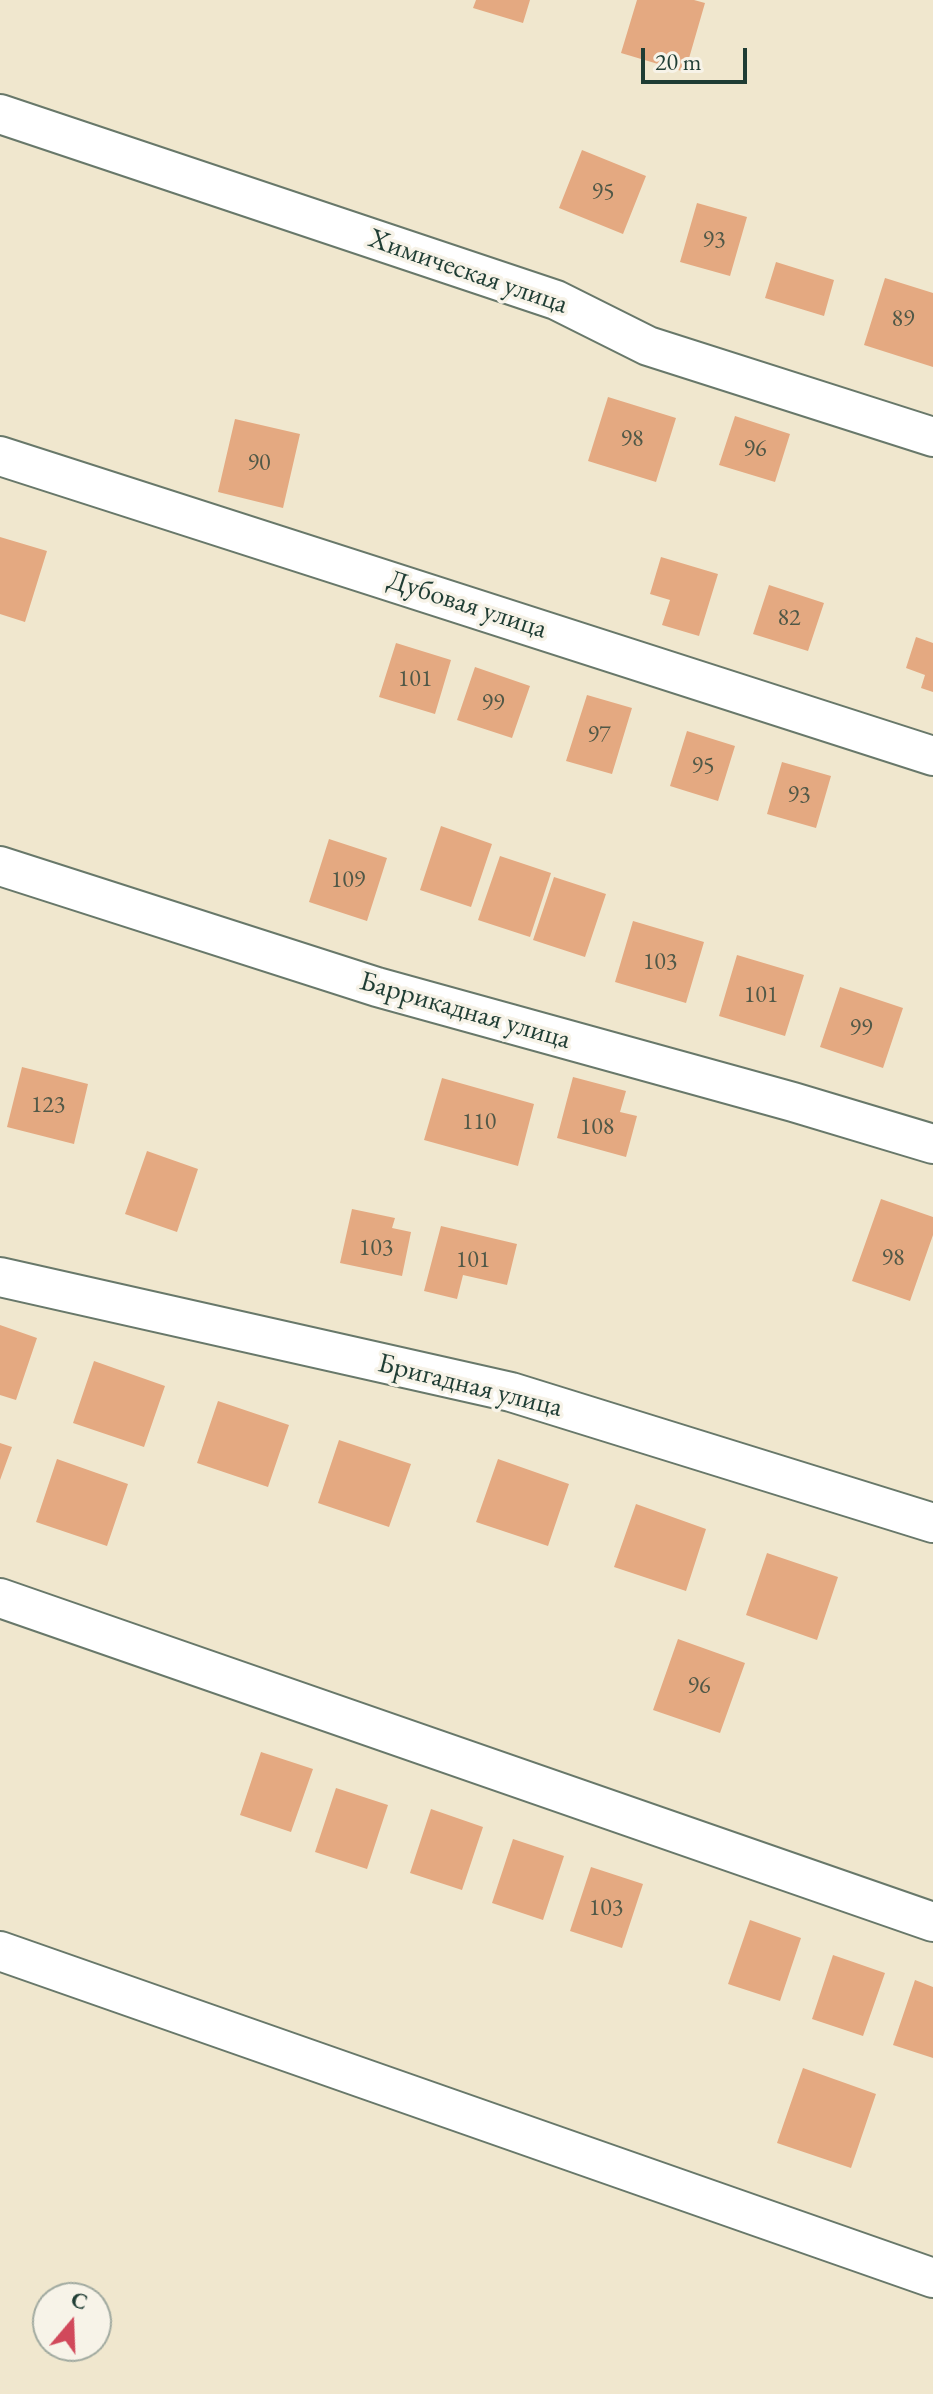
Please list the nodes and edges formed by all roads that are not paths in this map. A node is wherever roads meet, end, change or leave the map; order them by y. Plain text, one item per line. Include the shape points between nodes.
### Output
1 (0, 114) edge
2 (933, 437) edge
3 (0, 456) edge
4 (933, 756) edge
5 (0, 866) edge
6 (933, 1144) edge
7 (0, 1277) edge
8 (933, 1523) edge
9 (0, 1598) edge
10 (933, 1922) edge
11 (0, 1951) edge
12 (933, 2278) edge

1 - 2 street, Химическая улица via 556,300 648,346
3 - 4 street, Дубовая улица
5 - 6 street, Баррикадная улица via 377,987
7 - 8 street, Бригадная улица via 511,1392
9 - 10 street
11 - 12 street

